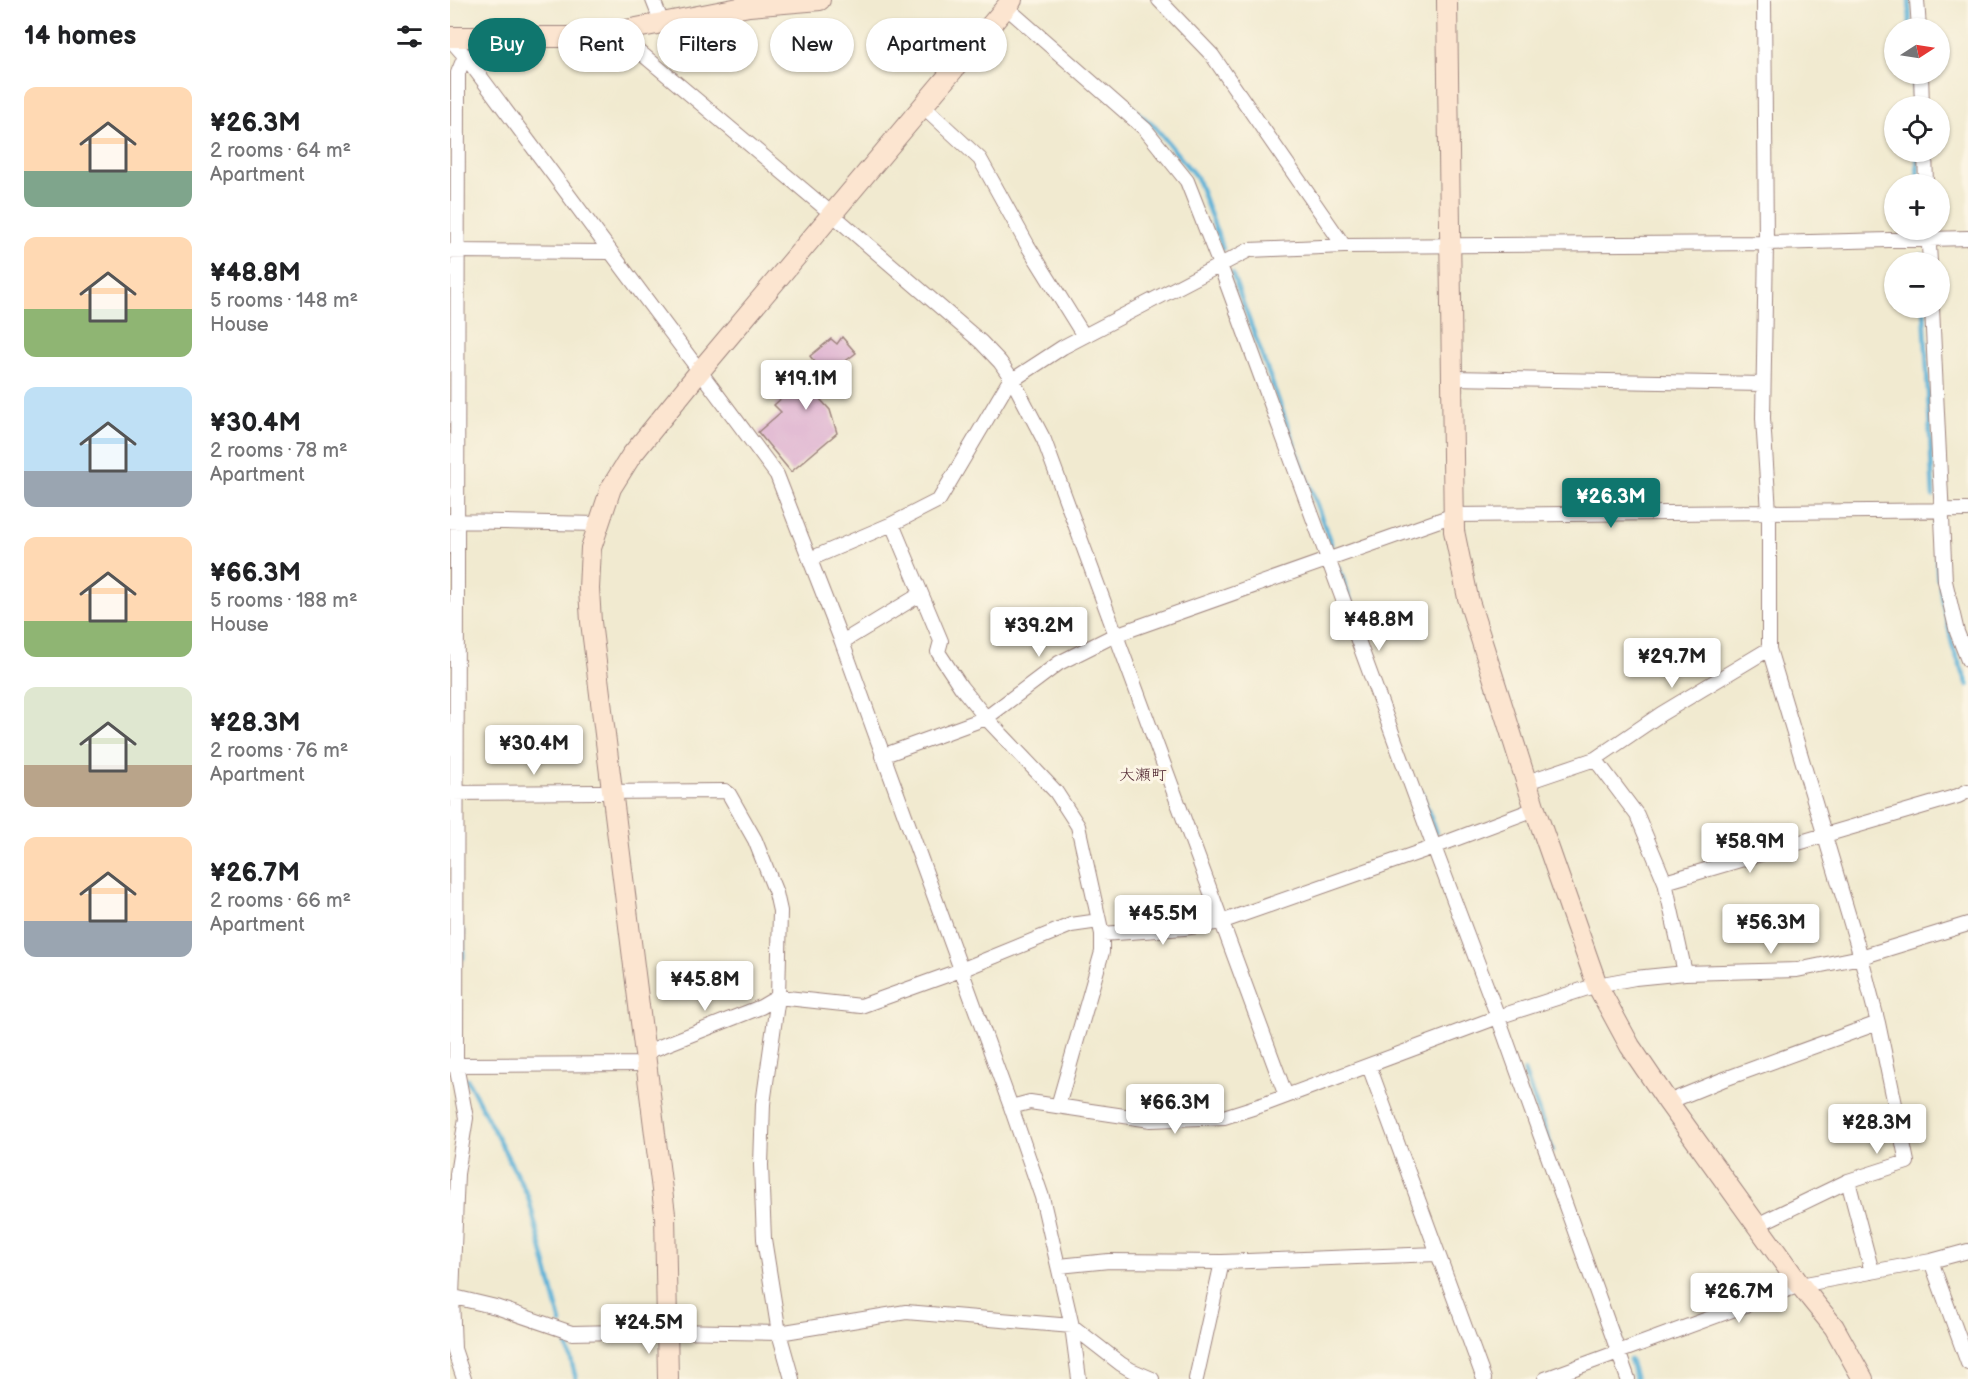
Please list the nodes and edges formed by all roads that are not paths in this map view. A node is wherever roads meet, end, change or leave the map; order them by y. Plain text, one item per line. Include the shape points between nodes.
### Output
1 (653, 0) edge
2 (820, 0) edge
3 (1159, 0) edge
4 (1447, 0) edge
5 (1764, 0) edge
6 (1917, 0) edge
7 (1009, 4) edge
8 (660, 18) edge
9 (687, 18) edge
10 (1918, 18) edge
11 (558, 37) edge
12 (450, 38) edge
13 (465, 56) junction
14 (645, 56) edge
15 (922, 106) junction
16 (832, 214) junction
17 (1884, 236) edge
18 (1950, 236) edge
19 (1968, 238) edge
20 (1766, 243) junction
21 (1344, 246) junction
22 (1450, 246) junction
23 (453, 251) edge
24 (610, 252) junction
25 (1220, 266) junction
26 (1932, 318) edge
27 (1084, 336) junction
28 (700, 371) junction
29 (1452, 378) junction
30 (1012, 380) junction
31 (1763, 384) junction
32 (1942, 510) junction
33 (1968, 510) edge
34 (1768, 512) junction
35 (1454, 515) junction
36 (453, 521) edge
37 (598, 524) junction
38 (892, 524) junction
39 (1328, 558) junction
40 (810, 559) junction
41 (921, 594) junction
42 (1114, 635) junction
43 (842, 642) junction
44 (1769, 650) junction
45 (1968, 660) edge
46 (986, 718) junction
47 (882, 756) junction
48 (1595, 759) junction
49 (1527, 782) junction
50 (1968, 791) edge
51 (611, 792) junction
52 (453, 793) edge
53 (1535, 809) junction
54 (1825, 835) junction
55 (1434, 847) junction
56 (1665, 882) junction
57 (1221, 922) junction
58 (1968, 924) edge
59 (1100, 928) junction
60 (1861, 957) junction
61 (961, 970) junction
62 (1685, 974) junction
63 (1597, 985) junction
64 (778, 997) junction
65 (1498, 1017) junction
66 (1878, 1023) junction
67 (645, 1058) junction
68 (453, 1065) edge
69 (1369, 1066) junction
70 (1286, 1096) junction
71 (1668, 1102) junction
72 (1058, 1106) junction
73 (1011, 1107) junction
74 (1848, 1181) junction
75 (1757, 1225) junction
76 (1968, 1251) edge
77 (1437, 1254) junction
78 (1931, 1261) junction
79 (1222, 1262) junction
80 (1059, 1266) junction
81 (1872, 1272) junction
82 (1800, 1285) junction
83 (451, 1296) edge
84 (1072, 1326) junction
85 (668, 1331) junction
86 (778, 1333) junction
87 (1617, 1352) junction
88 (1968, 1363) edge
89 (464, 1379) edge
90 (668, 1379) edge
91 (792, 1379) edge
92 (1079, 1379) edge
93 (1152, 1379) edge
94 (1196, 1379) edge
95 (1484, 1379) edge
96 (1545, 1379) edge
97 (1628, 1379) edge
98 (1863, 1379) edge

1 - 8 street
2 - 9 street via 748,6
3 - 21 street via 1212,55
4 - 22 street
5 - 20 street
6 - 10 street
7 - 15 street
7 - 25 street via 1145,129 1187,181
11 - 12 street
12 - 13 street
13 - 23 street via 458,73
13 - 24 street
14 - 16 street
15 - 16 street
15 - 27 street via 980,159
16 - 28 street
16 - 30 street via 981,342
17 - 20 street
18 - 19 street
20 - 22 street
20 - 31 street
21 - 22 street
21 - 25 street via 1250,250
22 - 29 street
23 - 24 street
23 - 36 street
24 - 28 street
25 - 27 street
25 - 39 street
26 - 32 street
27 - 30 street
28 - 37 street via 631,456 611,488
28 - 40 street via 777,475
29 - 31 street
29 - 35 street
30 - 38 street via 939,500
30 - 42 street via 1044,440
31 - 34 street
32 - 33 street
32 - 34 street
32 - 45 street via 1945,581
34 - 35 street
34 - 44 street
35 - 39 street
35 - 49 street via 1468,598
36 - 37 street
36 - 52 street
37 - 51 street via 591,548 589,589
38 - 40 street
38 - 41 street
39 - 42 street
39 - 55 street
40 - 43 street
41 - 43 street
41 - 46 street via 941,641 938,652
42 - 46 street via 1059,663
42 - 57 street
43 - 47 street
44 - 48 street via 1661,714
44 - 54 street
46 - 47 street
46 - 59 street via 1056,792 1078,826
47 - 61 street
48 - 49 street
48 - 56 street via 1637,815
49 - 53 street
50 - 54 street
51 - 52 street
51 - 64 street via 729,794 755,840 776,893 780,911
51 - 67 street
52 - 68 street
53 - 55 street
53 - 63 street
54 - 56 street
54 - 60 street
55 - 57 street
55 - 65 street
56 - 62 street
57 - 59 street via 1184,928
57 - 70 street
58 - 60 street
59 - 61 street via 1071,925
59 - 72 street via 1102,952
60 - 62 street via 1797,970
60 - 66 street
61 - 64 street via 861,1006
61 - 73 street
62 - 63 street
63 - 65 street
63 - 71 street via 1630,1046
64 - 67 street
64 - 86 street via 763,1104 761,1165 764,1239
65 - 69 street
65 - 87 street
66 - 71 street
66 - 74 street via 1907,1162
67 - 68 street
67 - 85 street via 665,1214
68 - 83 street via 466,1118 457,1174
69 - 70 street
69 - 77 street
70 - 72 street via 1224,1117 1201,1119 1150,1120
71 - 75 street
72 - 73 street via 1030,1102
73 - 80 street via 1042,1197
74 - 75 street
74 - 81 street
75 - 82 street
76 - 78 street
77 - 79 street
77 - 95 street
78 - 81 street
78 - 88 street
79 - 80 street via 1109,1261
79 - 94 street
80 - 84 street
81 - 82 street
82 - 87 street
82 - 98 street via 1834,1327
83 - 85 street via 572,1333
83 - 89 street via 454,1349
84 - 86 street via 906,1312
84 - 92 street
84 - 93 street via 1121,1364
85 - 86 street
85 - 90 street
86 - 91 street
87 - 96 street
87 - 97 street

